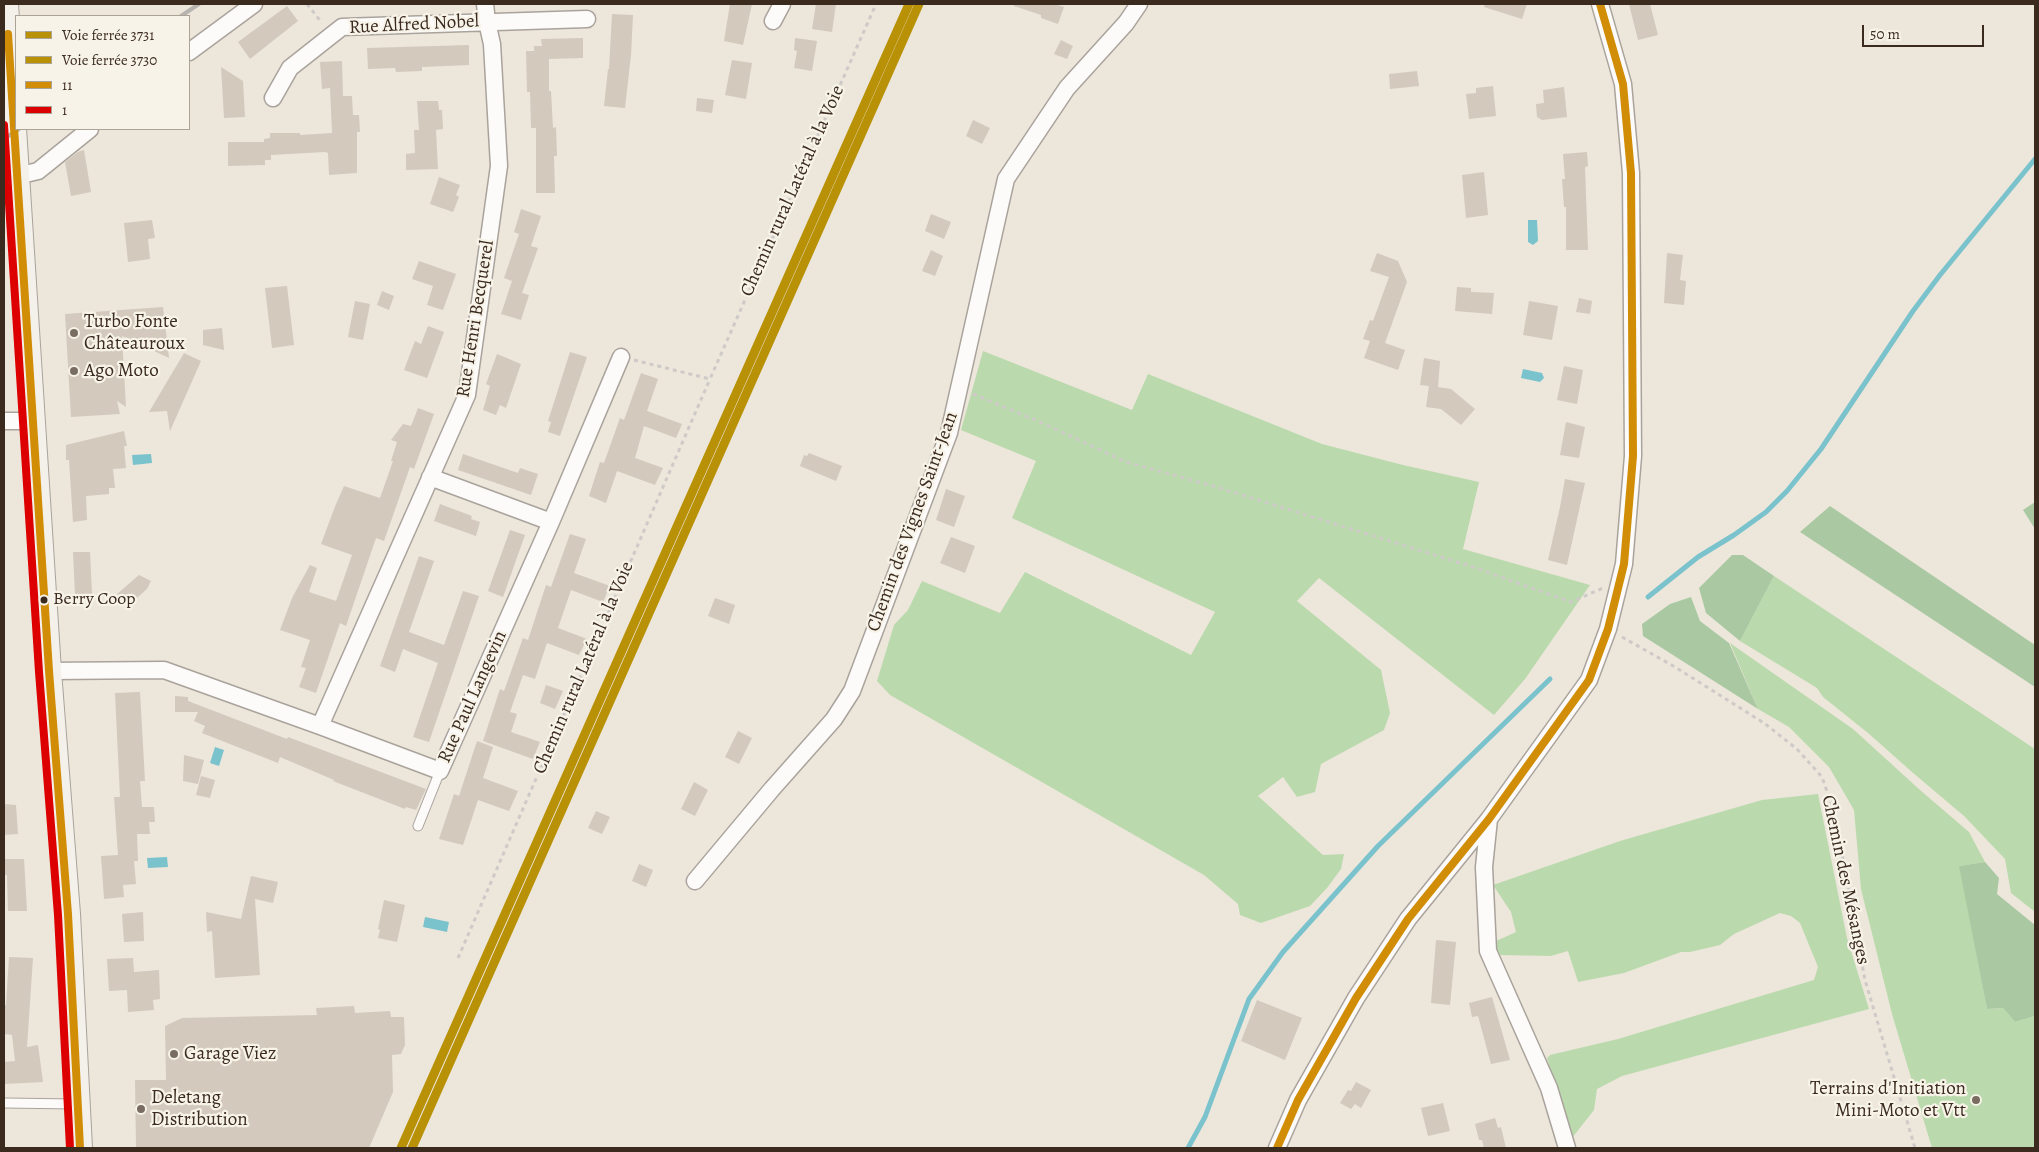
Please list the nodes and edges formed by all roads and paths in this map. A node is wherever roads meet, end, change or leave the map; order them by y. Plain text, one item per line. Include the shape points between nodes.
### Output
1 (6, 4) edge
2 (254, 4) edge
3 (307, 4) edge
4 (485, 4) edge
5 (782, 4) edge
6 (876, 4) edge
7 (1139, 4) edge
8 (1600, 4) edge
9 (586, 19) dead end
10 (773, 21) dead end
11 (487, 22) junction
12 (332, 33) junction
13 (6, 34) edge
14 (190, 51) edge
15 (272, 98) dead end
16 (89, 130) edge
17 (17, 176) junction
18 (621, 357) joint
19 (710, 379) junction
20 (959, 388) junction
21 (4, 421) edge
22 (34, 421) junction
23 (430, 477) junction
24 (551, 522) junction
25 (1620, 581) junction
26 (1608, 629) junction
27 (49, 671) junction
28 (320, 726) junction
29 (440, 771) junction
30 (1489, 819) junction
31 (418, 826) dead end
32 (696, 881) dead end
33 (458, 958) dead end
34 (4, 1103) edge
35 (79, 1104) junction
36 (80, 1148) edge
37 (1277, 1148) edge
38 (1567, 1148) edge
39 (1915, 1148) edge

1 - 13 main road
2 - 14 street
3 - 12 path
4 - 11 street, Rue Henri Becquerel
5 - 10 street
6 - 19 path, Chemin rural Latéral à la Voie
7 - 20 street, Chemin des Vignes Saint-Jean via 1067,88 1006,179
8 - 25 street via 1623,84 1631,173 1633,456
9 - 11 street, Rue Alfred Nobel
11 - 12 street, Rue Alfred Nobel via 342,27
11 - 23 street, Rue Henri Becquerel via 492,44 499,166 496,195 467,395
12 - 15 street, Rue Alfred Nobel via 290,68
13 - 17 main road
16 - 17 street via 38,171
17 - 22 main road
18 - 19 path
18 - 24 street, Rue Paul Langevin
19 - 33 path, Chemin rural Latéral à la Voie
20 - 25 path via 1126,462 1467,565 1571,602
20 - 32 street, Chemin des Vignes Saint-Jean via 949,434 852,691 834,719
21 - 22 street
22 - 27 main road
23 - 24 street
23 - 28 street, Rue Henri Becquerel
24 - 29 street, Rue Paul Langevin
25 - 26 street
26 - 30 street via 1589,680
26 - 39 path, Chemin des Mésanges via 1676,667 1764,723 1797,749 1822,777 1835,815 1865,980
27 - 28 street, Rue Paul Langevin via 164,670
27 - 35 main road
28 - 29 street, Rue Paul Langevin
29 - 31 lane
30 - 37 street via 1408,919 1356,998 1298,1100
30 - 38 street via 1484,867 1488,951 1549,1088
34 - 35 lane
35 - 36 main road

